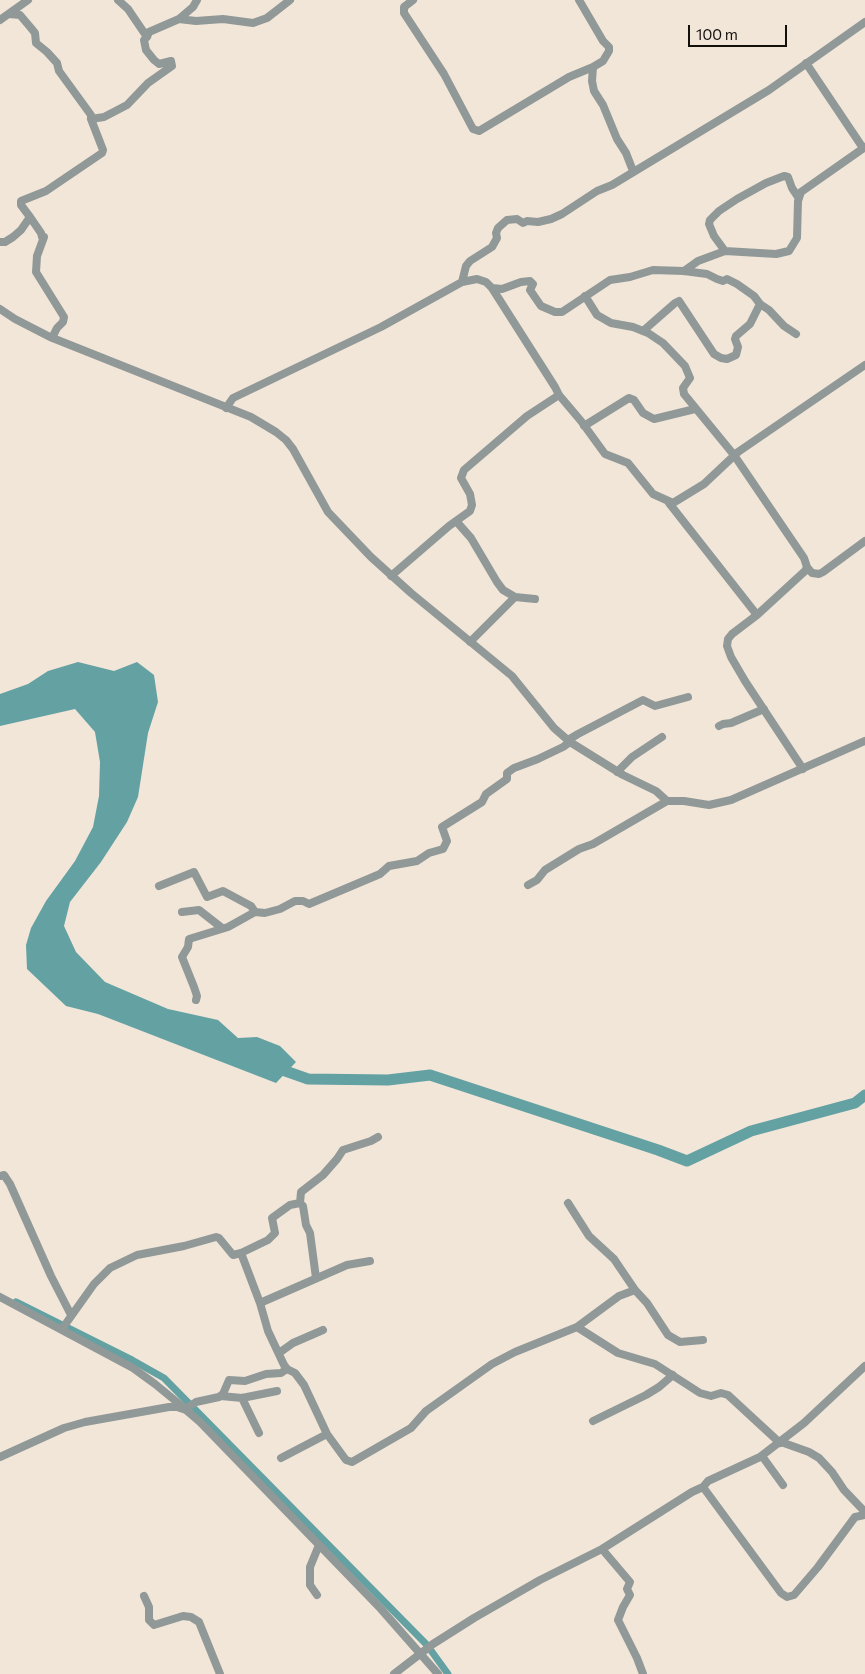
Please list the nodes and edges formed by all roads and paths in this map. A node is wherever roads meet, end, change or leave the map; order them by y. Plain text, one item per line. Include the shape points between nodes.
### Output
1 (28, 0) edge
2 (118, 0) edge
3 (197, 0) edge
4 (290, 0) edge
5 (414, 0) edge
6 (579, 0) edge
7 (9, 14) junction
8 (179, 18) junction
9 (0, 20) edge
10 (865, 22) edge
11 (147, 38) junction
12 (806, 63) junction
13 (593, 67) junction
14 (91, 119) junction
15 (864, 147) edge
16 (633, 172) junction
17 (798, 197) junction
18 (30, 217) junction
19 (0, 242) edge
20 (725, 251) junction
21 (684, 271) junction
22 (462, 282) junction
23 (492, 288) junction
24 (584, 296) junction
25 (760, 304) junction
26 (0, 309) edge
27 (643, 331) junction
28 (53, 334) junction
29 (796, 334) dead end
30 (865, 365) edge
31 (559, 395) junction
32 (227, 404) junction
33 (695, 409) junction
34 (584, 426) junction
35 (734, 455) junction
36 (669, 503) junction
37 (456, 521) junction
38 (865, 541) edge
39 (807, 567) junction
40 (394, 573) junction
41 (515, 597) junction
42 (535, 599) dead end
43 (757, 615) junction
44 (472, 640) junction
45 (688, 697) dead end
46 (764, 708) junction
47 (719, 726) dead end
48 (662, 737) dead end
49 (570, 739) junction
50 (865, 741) edge
51 (802, 765) junction
52 (619, 769) junction
53 (667, 802) junction
54 (528, 885) dead end
55 (159, 886) dead end
56 (182, 912) dead end
57 (256, 912) junction
58 (222, 928) junction
59 (196, 1000) dead end
60 (378, 1137) dead end
61 (0, 1176) edge
62 (300, 1203) junction
63 (568, 1203) dead end
64 (241, 1253) junction
65 (370, 1261) dead end
66 (316, 1278) junction
67 (635, 1290) junction
68 (0, 1297) edge
69 (260, 1303) junction
70 (70, 1317) junction
71 (62, 1328) junction
72 (577, 1328) junction
73 (323, 1330) dead end
74 (703, 1340) dead end
75 (279, 1353) junction
76 (865, 1366) edge
77 (287, 1369) junction
78 (673, 1375) junction
79 (278, 1391) dead end
80 (221, 1396) junction
81 (242, 1398) junction
82 (188, 1408) junction
83 (592, 1421) dead end
84 (259, 1433) dead end
85 (327, 1434) junction
86 (781, 1442) junction
87 (762, 1456) junction
88 (0, 1457) edge
89 (281, 1458) dead end
90 (783, 1485) dead end
91 (704, 1488) junction
92 (865, 1513) edge
93 (319, 1544) junction
94 (602, 1549) junction
95 (317, 1595) dead end
96 (144, 1596) dead end
97 (422, 1652) junction
98 (220, 1674) edge
99 (394, 1674) edge
100 (438, 1674) edge
101 (643, 1674) edge

1 - 7 street
2 - 11 street via 132,13
3 - 8 street
4 - 8 street via 267,18 253,23
5 - 13 street via 404,7 404,13 476,130 482,130 530,99
6 - 13 street via 609,47 603,60
7 - 9 street
7 - 14 street via 20,15 35,33 36,43 57,63
8 - 11 street via 149,32
10 - 12 street
11 - 14 street via 144,43 154,60 159,64 171,61 172,66 148,82 127,105 104,117
12 - 15 street
12 - 16 street via 769,90
13 - 16 street via 594,91
14 - 18 street via 102,152 46,192 21,201
15 - 17 street
16 - 22 street via 552,219 523,223 517,219 507,220 498,228 498,238 492,247 466,266
17 - 20 street via 797,238 789,251 776,254
17 - 20 street via 788,177 784,176 737,198 719,211 709,224
18 - 19 street via 21,230
18 - 28 street via 44,237 37,256 36,272 64,317
20 - 21 street
21 - 24 street via 653,270 610,280
21 - 25 street via 707,274 716,280 727,279 754,296
22 - 23 street via 477,279
22 - 32 street via 381,327
23 - 24 street via 502,289 530,281 533,284 530,290 541,306 559,313 565,312
23 - 31 street
24 - 27 street via 602,318
25 - 27 street via 750,324 736,336 736,355 727,359 714,354 679,301
25 - 29 street
26 - 28 street via 15,319
27 - 33 street via 663,343 688,370 690,378 683,391
28 - 32 street
30 - 35 street
31 - 34 street
31 - 37 street via 527,416 464,470 461,478 472,505 470,511
32 - 40 street via 265,424 286,440 328,512
33 - 34 street via 654,419 629,398
33 - 35 street
34 - 36 street via 605,454 632,466 653,494
35 - 36 street via 704,484 678,501
35 - 39 street
36 - 43 street
37 - 40 street
37 - 41 street via 475,544 500,587
38 - 39 street via 823,572 812,573
39 - 43 street
40 - 44 street
41 - 42 street
41 - 44 street
43 - 46 street via 732,634 727,646
44 - 49 street via 516,680 543,715
45 - 49 street via 655,706 643,700
46 - 47 street
46 - 51 street
48 - 52 street
49 - 52 street
49 - 57 street via 563,747 514,768 507,773 507,779 486,794 482,802 442,827 447,841 443,849 417,861 389,866 380,874 309,904 303,900 295,901 280,909
50 - 51 street
51 - 53 street via 724,802 709,805
52 - 53 street via 656,791
53 - 54 street via 545,870
55 - 57 street via 194,872 207,898 224,891
56 - 58 street via 198,910
57 - 58 street
58 - 59 street via 189,939 182,958
60 - 62 street via 343,1150 323,1175 301,1192
61 - 70 street via 4,1175 10,1184
62 - 64 street via 290,1205 272,1218 275,1233
62 - 66 street via 310,1234
63 - 67 street via 589,1236 614,1259
64 - 69 street
64 - 70 street via 233,1255 216,1237 138,1255 107,1270
65 - 66 street via 347,1265
66 - 69 street
67 - 72 street via 619,1296
67 - 74 street via 671,1337 685,1343
68 - 71 street
69 - 75 street
70 - 71 street
71 - 82 street via 133,1368
72 - 78 street via 618,1353 649,1362
72 - 85 street via 492,1364 426,1411 411,1428 352,1462 346,1460
73 - 75 street
75 - 77 street
76 - 86 street
77 - 80 street via 245,1381 229,1380
77 - 85 street via 295,1373 304,1385
78 - 83 street via 646,1394
78 - 86 street via 706,1396 728,1395
79 - 81 street
80 - 81 street
80 - 82 street
81 - 84 street
82 - 88 street via 169,1407 85,1422
82 - 93 street
85 - 89 street
86 - 87 street
86 - 92 street via 819,1458
87 - 90 street
87 - 91 street via 713,1479
91 - 92 street via 787,1597 794,1595 818,1567 855,1517
91 - 94 street via 692,1492
93 - 95 street via 310,1567 310,1585
93 - 97 street
94 - 97 street via 540,1580
94 - 101 street via 630,1582 627,1589 630,1595 618,1620
96 - 98 street via 154,1625 187,1616 199,1622
97 - 99 street
97 - 100 street

